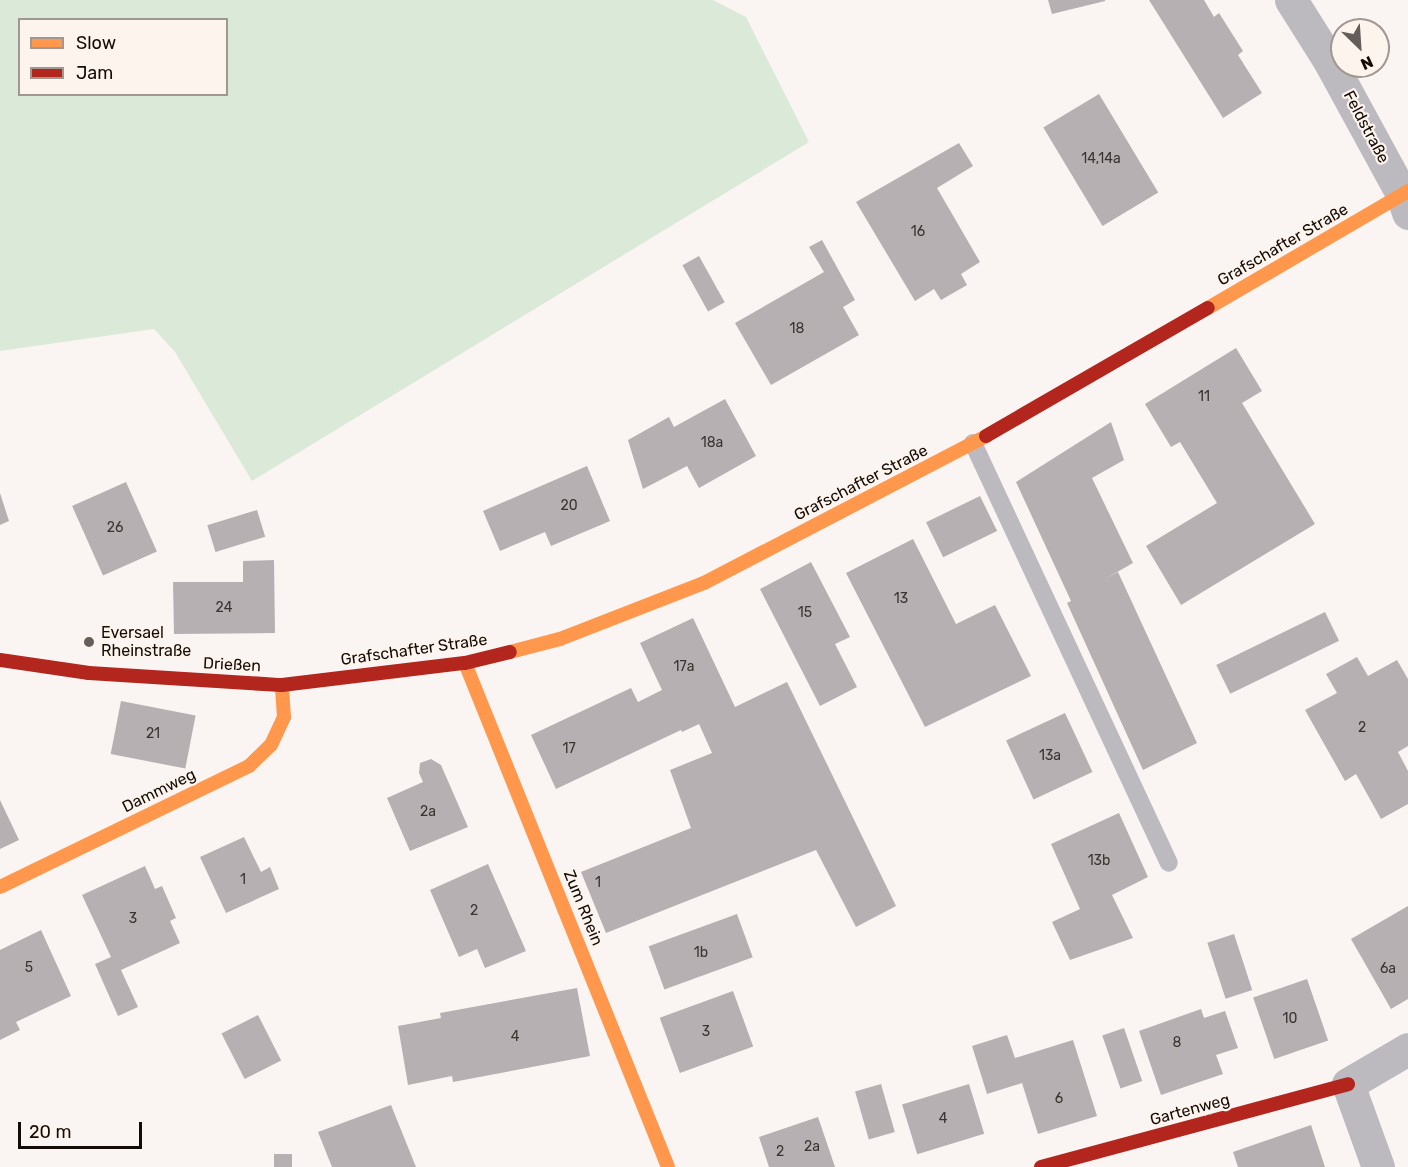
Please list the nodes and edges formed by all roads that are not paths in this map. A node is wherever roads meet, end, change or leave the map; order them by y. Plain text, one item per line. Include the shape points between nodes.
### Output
1 (1290, 0) edge
2 (1406, 199) edge
3 (973, 443) junction
4 (0, 660) edge
5 (465, 663) junction
6 (282, 685) junction
7 (1169, 863) dead end
8 (0, 887) edge
9 (1408, 1049) edge
10 (1348, 1084) junction
11 (668, 1167) edge
12 (1041, 1167) edge
13 (1378, 1167) edge

1 - 2 street, Feldstraße via 1330,62
2 - 3 street, Grafschafter Straße
3 - 5 street, Grafschafter Straße via 704,583 560,639
3 - 7 lane
4 - 6 street, Drießen via 90,673
5 - 6 street, Grafschafter Straße
5 - 11 street, Zum Rhein
6 - 8 street, Dammweg via 284,717 272,745 249,766
9 - 10 street
10 - 12 street, Gartenweg
10 - 13 street

